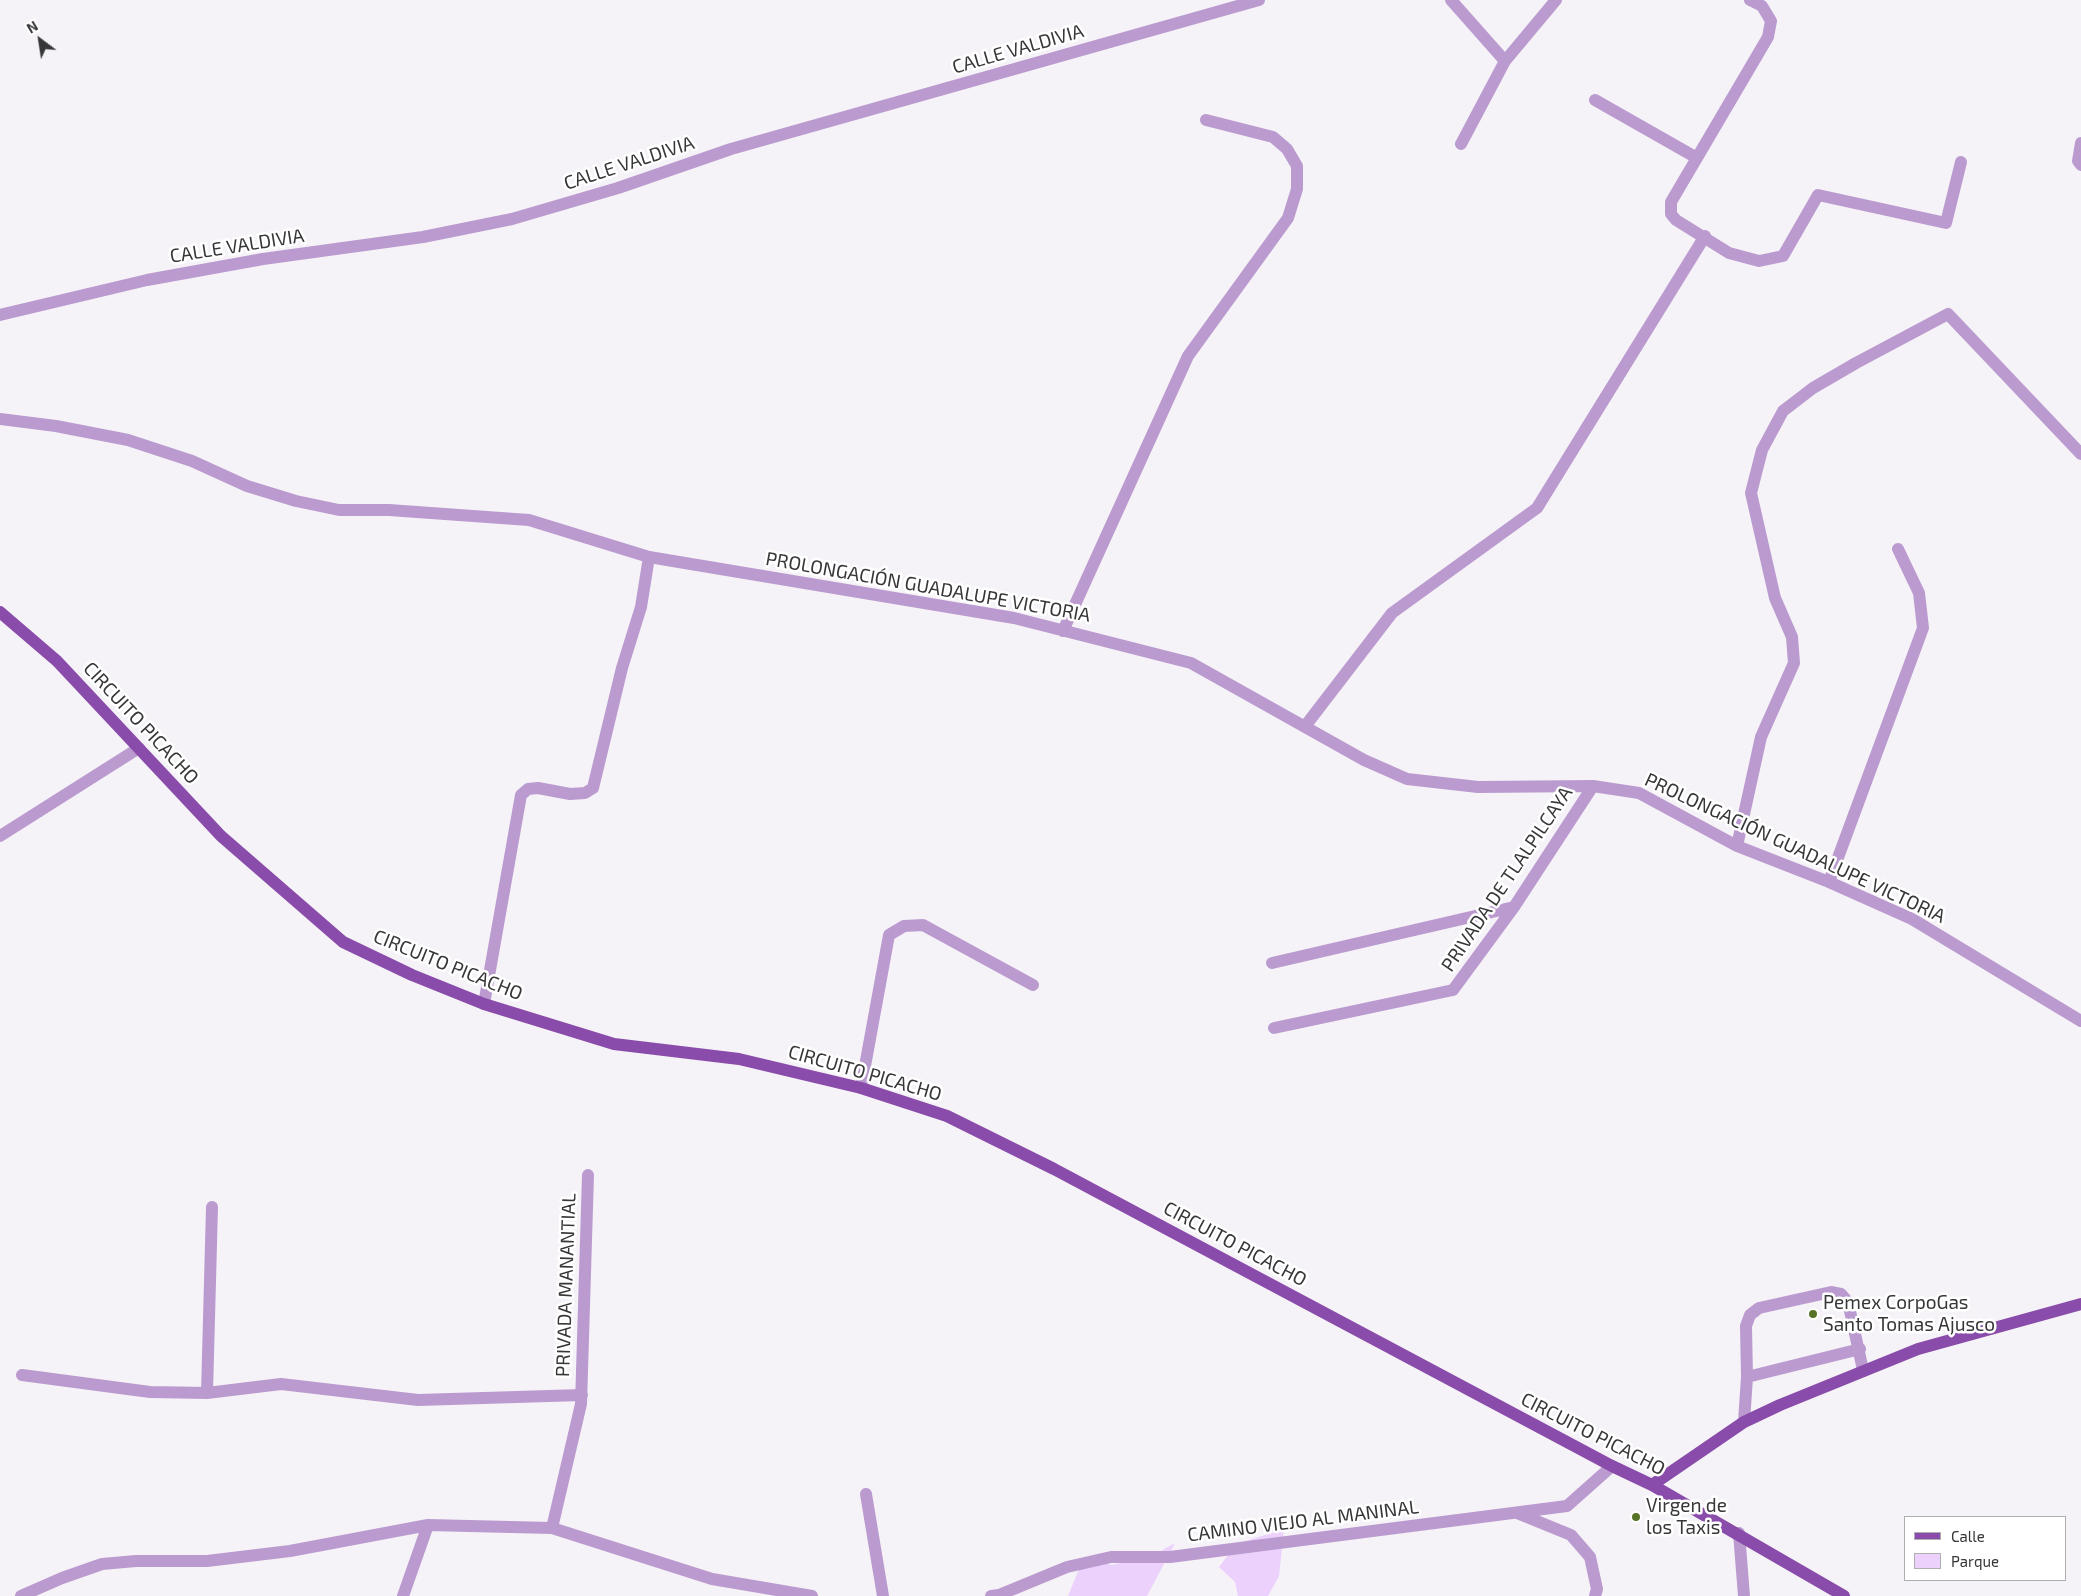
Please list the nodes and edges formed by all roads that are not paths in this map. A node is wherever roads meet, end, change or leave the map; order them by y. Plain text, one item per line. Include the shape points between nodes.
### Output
1 (1259, 0) edge
2 (1451, 0) edge
3 (1556, 0) edge
4 (1750, 0) edge
5 (1231, 5) edge
6 (1505, 61) junction
7 (1594, 100) dead end
8 (1206, 120) dead end
9 (1461, 144) dead end
10 (2081, 144) edge
11 (1697, 158) junction
12 (1961, 162) dead end
13 (2081, 165) edge
14 (1705, 236) junction
15 (0, 315) edge
16 (0, 419) edge
17 (2081, 454) edge
18 (1898, 549) dead end
19 (649, 556) junction
20 (0, 612) edge
21 (1063, 631) junction
22 (1306, 725) junction
23 (139, 748) junction
24 (1593, 786) junction
25 (0, 836) edge
26 (1737, 846) junction
27 (1829, 882) junction
28 (1514, 907) junction
29 (1272, 963) dead end
30 (1033, 985) dead end
31 (484, 1004) junction
32 (2081, 1021) edge
33 (1274, 1028) dead end
34 (860, 1088) junction
35 (588, 1175) dead end
36 (212, 1207) dead end
37 (2081, 1304) edge
38 (1860, 1349) junction
39 (1863, 1370) junction
40 (22, 1376) dead end
41 (1747, 1377) junction
42 (206, 1393) junction
43 (582, 1395) junction
44 (1744, 1422) junction
45 (1612, 1466) junction
46 (1652, 1485) junction
47 (866, 1494) dead end
48 (1515, 1512) junction
49 (428, 1525) junction
50 (552, 1528) junction
51 (1739, 1533) junction
52 (21, 1596) edge
53 (403, 1596) edge
54 (812, 1596) edge
55 (883, 1596) edge
56 (990, 1596) edge
57 (1595, 1596) edge
58 (1744, 1596) edge
59 (1844, 1596) edge

1 - 5 street, CALLE VALDIVIA
2 - 6 street
3 - 6 street
4 - 11 street via 1762,6 1771,21 1768,37
5 - 15 street, CALLE VALDIVIA via 731,149 618,188 512,219 423,237 157,278
6 - 9 street
7 - 11 street
8 - 21 street via 1273,136 1298,166 1297,189 1288,218 1188,356
10 - 13 street via 2078,161
11 - 14 street via 1672,202 1671,214
12 - 14 street via 1946,223 1818,195 1783,256 1759,262 1729,253
14 - 22 street via 1537,508 1392,613
16 - 19 street, PROLONGACIÓN GUADALUPE VICTORIA via 128,440 296,502 339,510 389,510 529,520
17 - 26 street via 1948,314 1813,388 1783,411 1762,450 1751,493 1775,598 1792,637 1794,663 1761,737
18 - 27 street via 1919,593 1924,628
19 - 21 street, PROLONGACIÓN GUADALUPE VICTORIA via 1014,618
19 - 31 street via 640,607 592,788 585,793 570,794 538,788 528,789 521,795
20 - 23 main road, CIRCUITO PICACHO via 57,661
21 - 22 street, PROLONGACIÓN GUADALUPE VICTORIA via 1191,663
22 - 24 street, PROLONGACIÓN GUADALUPE VICTORIA via 1364,760 1408,779 1478,787
23 - 25 street
23 - 31 main road, CIRCUITO PICACHO via 221,836 343,942
24 - 26 street, PROLONGACIÓN GUADALUPE VICTORIA via 1639,793
24 - 28 street, PRIVADA DE TLALPILCAYA
26 - 27 street, PROLONGACIÓN GUADALUPE VICTORIA
27 - 32 street, PROLONGACIÓN GUADALUPE VICTORIA via 1912,919
28 - 29 street
28 - 33 street, PRIVADA DE TLALPILCAYA via 1453,990
30 - 34 street via 923,925 904,926 889,935
31 - 34 main road, CIRCUITO PICACHO via 614,1044 739,1059
34 - 45 main road, CIRCUITO PICACHO via 947,1116 1054,1169
35 - 43 street, PRIVADA MANANTIAL
36 - 42 street
37 - 39 main road via 1918,1349
38 - 39 street
38 - 41 street
38 - 41 street via 1848,1302 1841,1294 1831,1292 1759,1308 1750,1315 1746,1326
39 - 44 main road
40 - 42 street via 150,1392
41 - 44 street
42 - 43 street via 281,1384 418,1400
43 - 50 street, PRIVADA MANANTIAL
44 - 46 main road
45 - 46 main road, CIRCUITO PICACHO
45 - 48 street, CAMINO VIEJO AL MANINAL via 1567,1506
46 - 51 main road, CIRCUITO PICACHO
47 - 55 street
48 - 56 street, CAMINO VIEJO AL MANINAL via 1170,1556 1112,1557 1067,1567
48 - 57 street via 1571,1535 1590,1557 1597,1589
49 - 50 street
49 - 52 street via 290,1551 207,1562 102,1564
49 - 53 street
50 - 54 street via 712,1579
51 - 58 street
51 - 59 main road, CIRCUITO PICACHO

